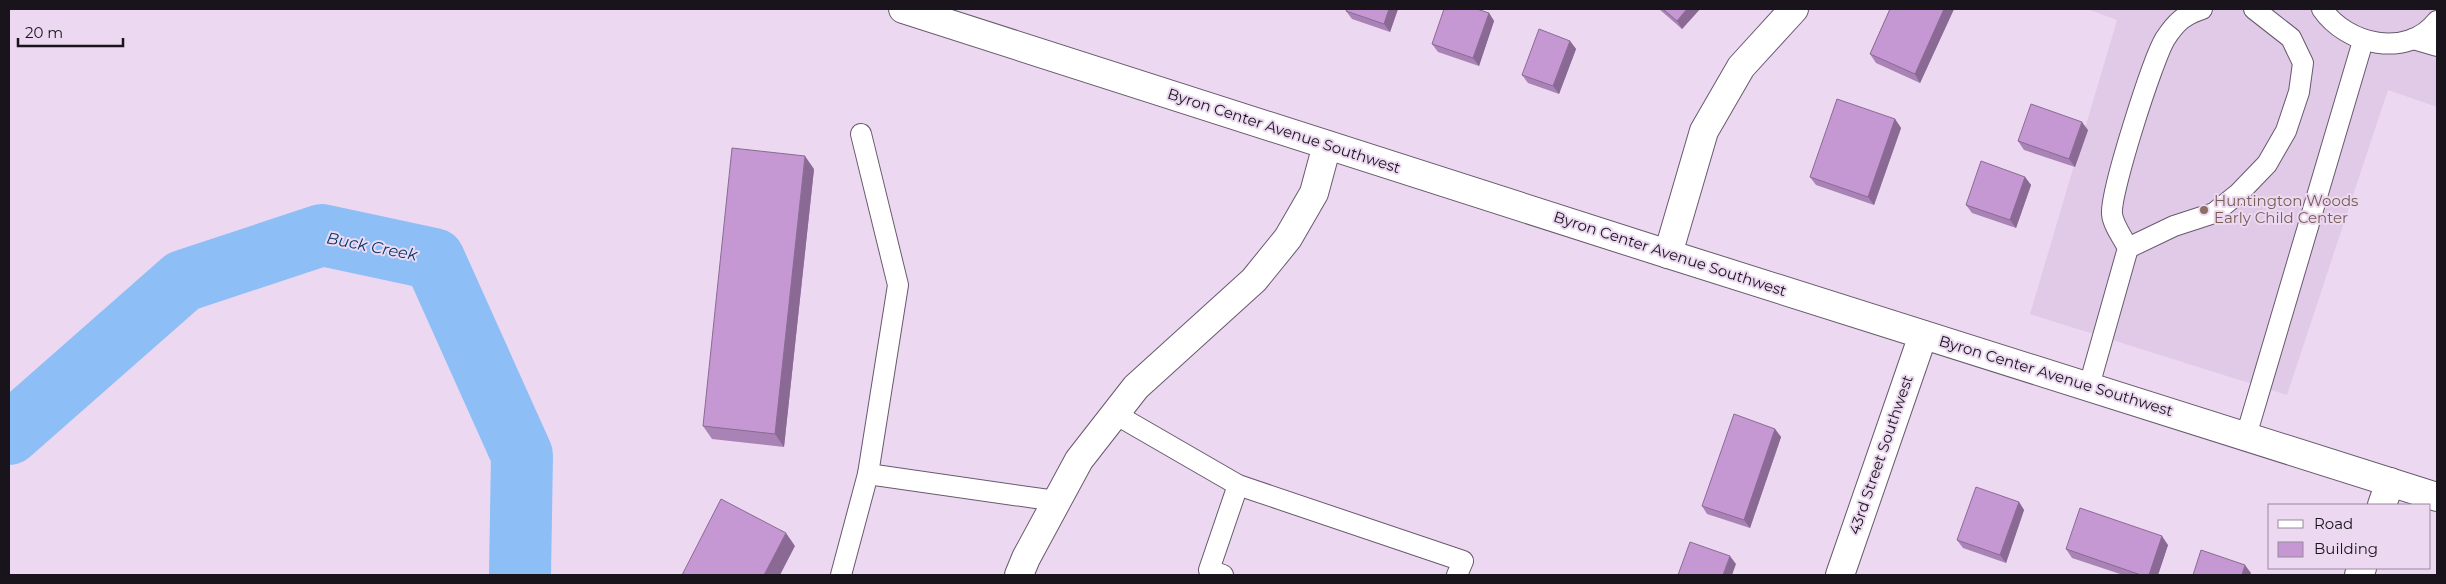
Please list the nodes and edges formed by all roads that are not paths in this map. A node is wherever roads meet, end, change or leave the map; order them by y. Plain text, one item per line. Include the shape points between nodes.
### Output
1 (903, 9) edge
2 (1794, 9) edge
3 (2202, 9) edge
4 (2254, 9) edge
5 (2322, 9) edge
6 (2437, 21) edge
7 (2413, 39) junction
8 (2363, 41) junction
9 (2437, 46) edge
10 (861, 134) dead end
11 (1328, 145) junction
12 (2128, 248) junction
13 (1668, 254) junction
14 (1922, 335) junction
15 (2090, 386) junction
16 (1115, 414) junction
17 (2246, 436) junction
18 (868, 474) junction
19 (1238, 485) junction
20 (2386, 493) edge
21 (2437, 497) edge
22 (1056, 501) junction
23 (841, 575) edge
24 (1019, 575) edge
25 (1223, 575) edge
26 (1457, 575) edge
27 (1840, 575) edge

1 - 11 main road, Byron Center Avenue Southwest
2 - 13 main road via 1741,67 1704,131
3 - 12 lane via 2184,15 2165,40 2130,138 2112,213
4 - 12 lane via 2291,38 2303,63 2299,92 2286,131 2266,164 2214,213 2174,226
5 - 8 lane via 2341,29
6 - 7 lane
7 - 8 lane via 2388,44
7 - 9 lane
8 - 17 lane
10 - 18 lane via 898,284
11 - 13 main road, Byron Center Avenue Southwest
11 - 16 main road via 1314,193 1288,238 1254,280 1136,387
12 - 15 lane
13 - 14 main road, Byron Center Avenue Southwest
14 - 15 main road, Byron Center Avenue Southwest
14 - 27 main road, 43rd Street Southwest
15 - 17 main road, Byron Center Avenue Southwest
16 - 19 lane
16 - 22 main road via 1079,460
17 - 20 main road, Byron Center Avenue Southwest
18 - 22 lane
18 - 23 lane
19 - 25 lane via 1209,570
19 - 26 lane via 1463,561
20 - 21 main road, Byron Center Avenue Southwest
22 - 24 main road

